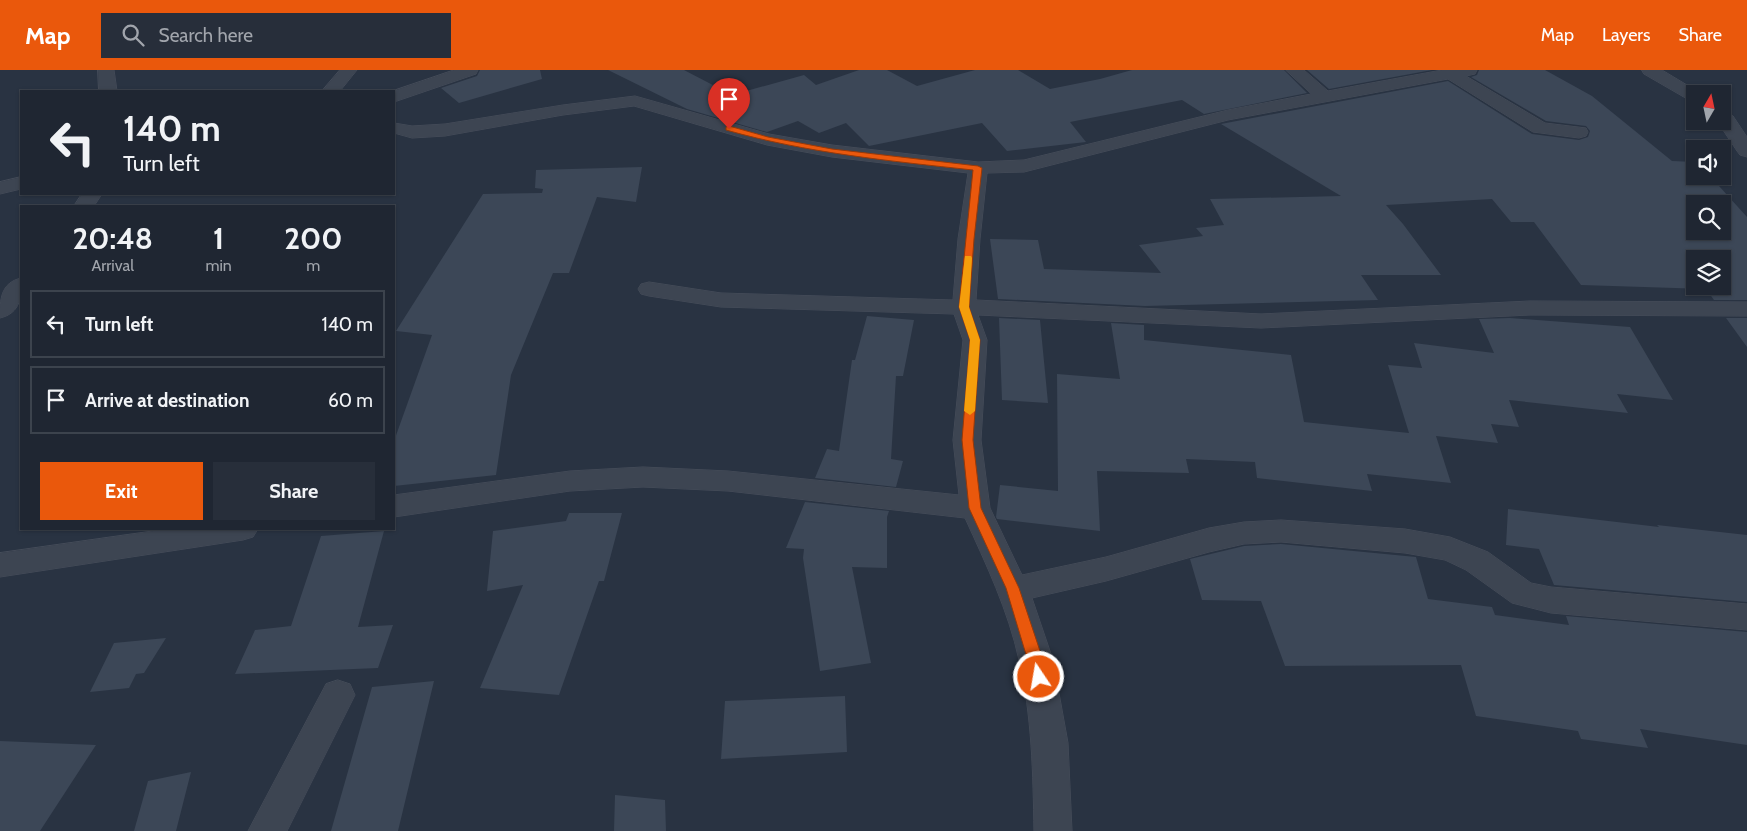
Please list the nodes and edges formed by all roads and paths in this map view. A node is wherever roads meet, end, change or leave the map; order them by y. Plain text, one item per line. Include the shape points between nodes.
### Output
1 (106, 70) edge
2 (349, 70) edge
3 (470, 70) edge
4 (1294, 70) edge
5 (1469, 70) edge
6 (1650, 70) edge
7 (1450, 73) junction
8 (108, 90) edge
9 (332, 90) edge
10 (1686, 91) edge
11 (1323, 96) junction
12 (395, 97) edge
13 (1731, 127) edge
14 (395, 128) edge
15 (1579, 132) dead end
16 (1747, 151) edge
17 (978, 168) junction
18 (20, 183) edge
19 (0, 188) edge
20 (20, 286) edge
21 (649, 289) dead end
22 (964, 307) junction
23 (8, 309) edge
24 (1747, 310) edge
25 (395, 506) edge
26 (975, 508) junction
27 (236, 530) edge
28 (0, 565) edge
29 (1013, 588) junction
30 (1747, 617) edge
31 (338, 695) dead end
32 (267, 831) edge
33 (1053, 831) edge

1 - 8 street
2 - 9 street
3 - 12 street
4 - 11 street
5 - 7 street
6 - 10 street
7 - 11 street
7 - 15 street via 1540,128
11 - 17 street via 1228,115 1024,166
13 - 16 street
14 - 17 street via 412,132 445,130 635,101 767,139 832,152
17 - 22 street
18 - 19 street
20 - 23 street
21 - 22 street via 721,300
22 - 24 street via 1260,321 1530,308
22 - 26 street via 975,340 968,440
25 - 26 street via 570,481 643,477 728,481
26 - 29 street
27 - 28 street
29 - 30 street via 1106,569 1209,540 1244,533 1280,531 1405,541 1450,549 1477,561 1523,594 1551,600
29 - 33 street via 1036,660 1050,743
31 - 32 street

